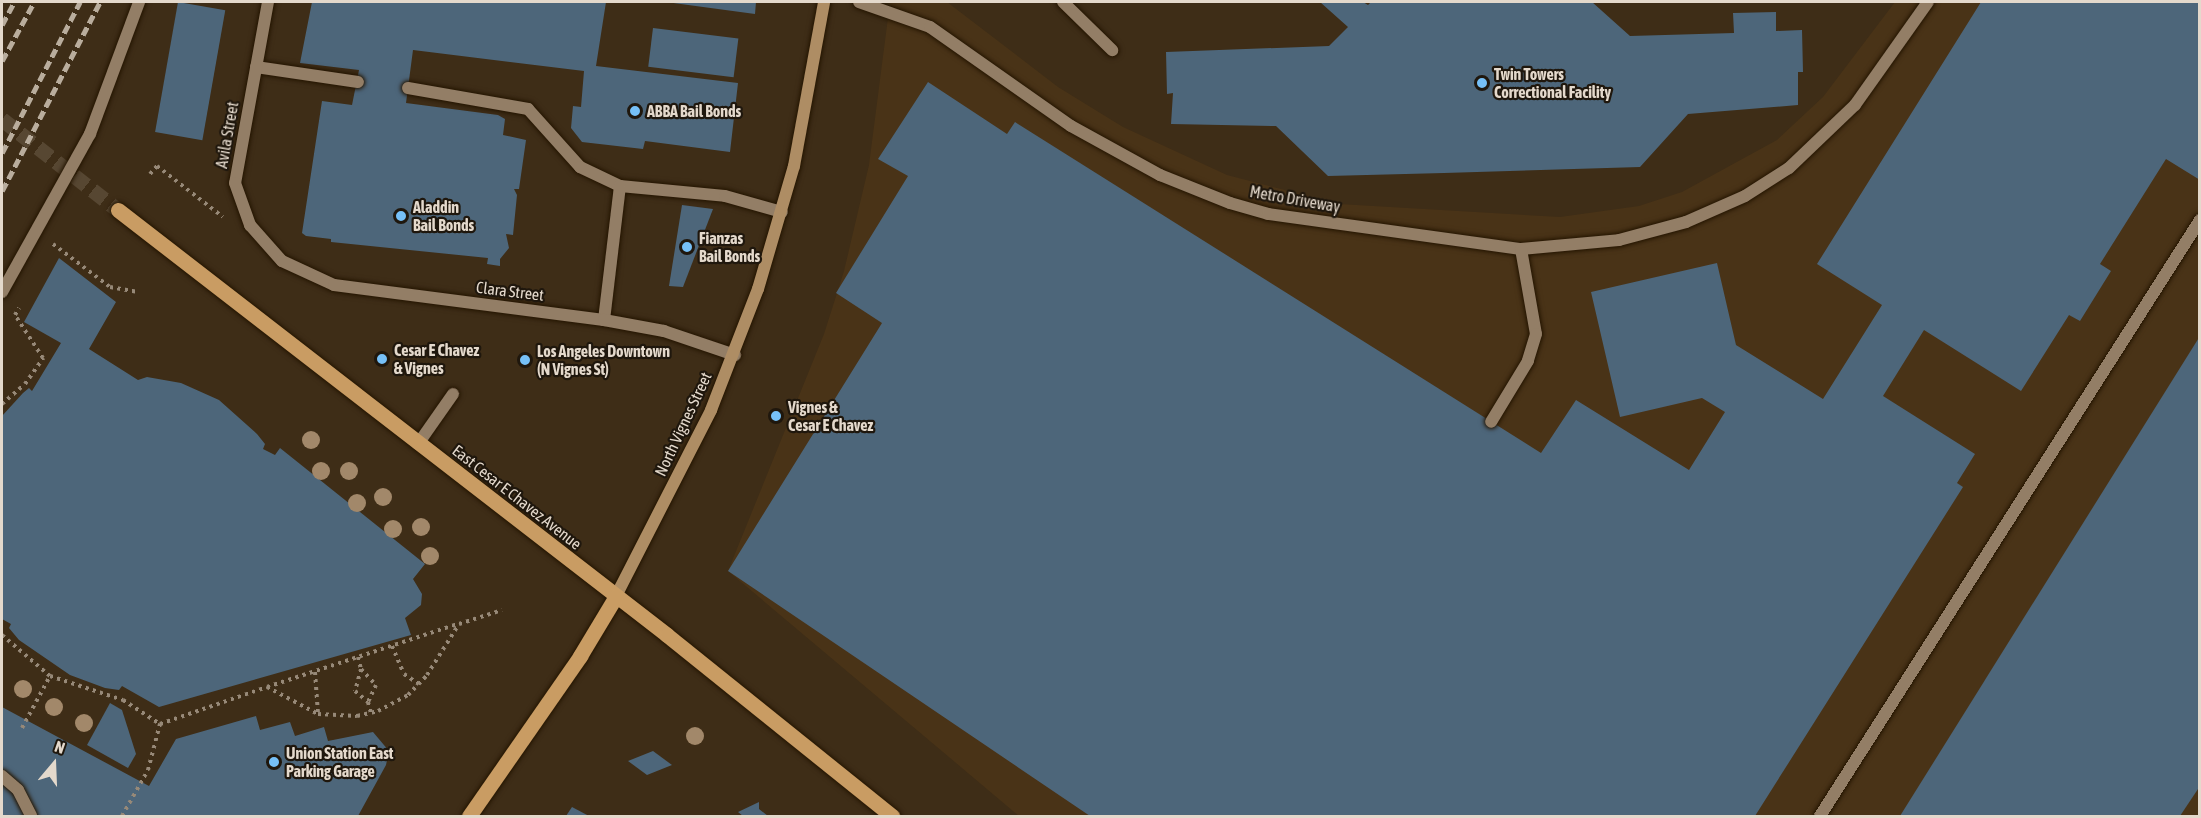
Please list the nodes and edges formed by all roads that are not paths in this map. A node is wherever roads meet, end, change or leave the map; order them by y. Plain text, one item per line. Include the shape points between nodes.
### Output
1 (139, 2) edge
2 (268, 2) edge
3 (824, 2) edge
4 (859, 2) edge
5 (1063, 2) edge
6 (1928, 2) edge
7 (1112, 50) dead end
8 (256, 67) junction
9 (358, 82) dead end
10 (408, 88) dead end
11 (620, 186) junction
12 (118, 210) tunnel mouth
13 (782, 212) junction
14 (2199, 220) edge
15 (1521, 249) junction
16 (282, 261) joint
17 (2, 292) edge
18 (604, 320) junction
19 (735, 355) junction
20 (453, 394) dead end
21 (1491, 422) dead end
22 (418, 444) junction
23 (616, 597) junction
24 (2, 776) edge
25 (31, 816) edge
26 (469, 816) edge
27 (892, 816) edge
28 (1820, 816) edge

1 - 17 street via 90,134
2 - 8 street, Avila Street
3 - 13 main road, North Vignes Street
4 - 15 street, Metro Driveway via 930,27 1071,126 1160,175 1230,203 1268,214
5 - 7 street
6 - 15 street, Metro Driveway via 1855,105 1789,168 1745,196 1686,222 1618,240
8 - 9 street
8 - 16 street, Avila Street via 235,183 250,225
10 - 11 street via 528,109 580,167
11 - 13 street via 725,196
11 - 18 street
12 - 22 main road, East Cesar E Chavez Avenue
13 - 19 main road, North Vignes Street
14 - 28 street
15 - 21 street via 1536,334 1528,361
16 - 18 street, Clara Street via 334,285
18 - 19 street, Clara Street via 664,331
19 - 23 main road, North Vignes Street via 682,472
20 - 22 street
22 - 23 main road, East Cesar E Chavez Avenue
23 - 26 main road, North Vignes Street
23 - 27 main road, East Cesar E Chavez Avenue
24 - 25 street via 18,790

